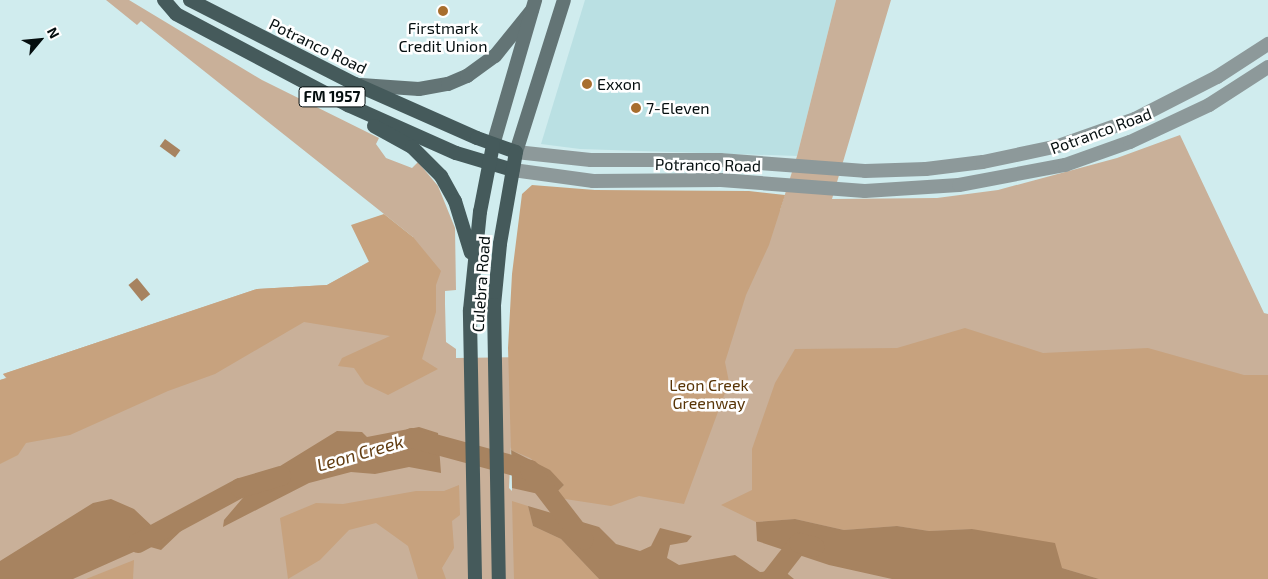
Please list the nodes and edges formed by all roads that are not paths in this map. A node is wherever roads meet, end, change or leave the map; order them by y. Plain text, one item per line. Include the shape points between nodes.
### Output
1 (164, 0) edge
2 (190, 0) edge
3 (564, 0) edge
4 (534, 5) edge
5 (1268, 44) edge
6 (1268, 67) edge
7 (355, 84) junction
8 (348, 105) junction
9 (1082, 138) junction
10 (493, 145) junction
11 (516, 152) junction
12 (1088, 157) junction
13 (488, 164) junction
14 (513, 170) junction
15 (865, 171) junction
16 (865, 190) junction
17 (473, 261) junction
18 (475, 579) edge
19 (499, 579) edge

1 - 8 main road, Potranco Road / FM 1957 via 176,14
2 - 7 main road, Potranco Road / FM 1957
3 - 11 main road, Culebra Road
4 - 7 main road via 495,56 458,80 419,89
4 - 10 main road, Culebra Road
5 - 9 street, Potranco Road via 1182,96
6 - 12 street, Potranco Road via 1194,113
7 - 10 main road, Potranco Road / FM 1957
8 - 13 main road, Potranco Road / FM 1957
8 - 17 main road via 368,122 412,147 441,176 462,217
9 - 12 street
9 - 15 street, Potranco Road via 982,162 926,169
10 - 11 main road, Potranco Road / FM 1957
10 - 13 main road, Culebra Road
11 - 14 main road, Culebra Road
11 - 15 street, Potranco Road via 591,160 720,160
12 - 16 street, Potranco Road via 987,181 928,188
13 - 14 main road, Potranco Road / FM 1957
13 - 17 main road, Culebra Road
14 - 16 street, Potranco Road via 592,181 721,180
14 - 19 main road, Culebra Road via 497,263 494,348
15 - 16 street
17 - 18 main road, Culebra Road via 470,348

